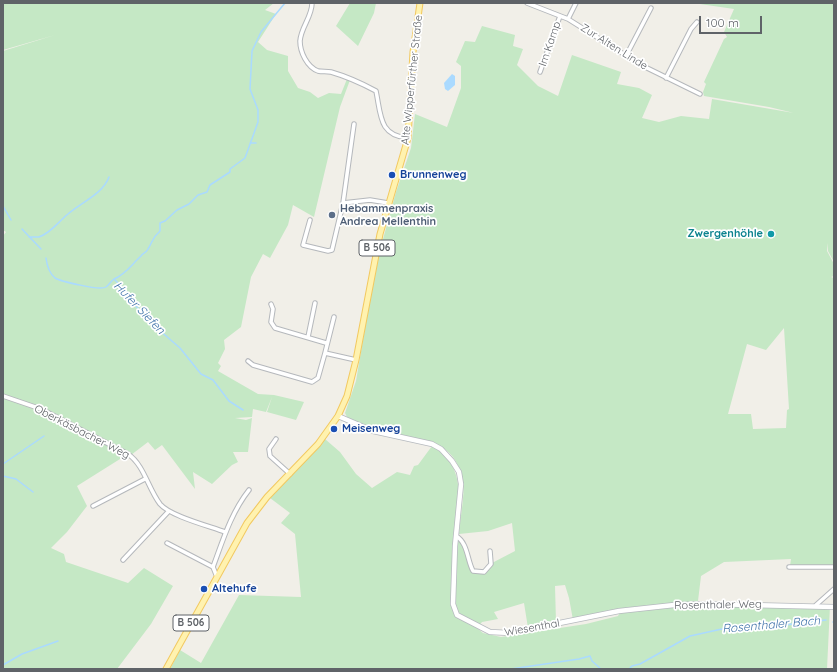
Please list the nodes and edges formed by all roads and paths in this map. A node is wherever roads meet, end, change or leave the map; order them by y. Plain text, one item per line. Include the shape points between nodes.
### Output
1 (312, 3) edge
2 (420, 3) edge
3 (527, 3) edge
4 (576, 3) edge
5 (651, 8) dead end
6 (560, 16) junction
7 (568, 19) junction
8 (697, 22) dead end
9 (626, 56) junction
10 (540, 72) dead end
11 (666, 78) junction
12 (700, 94) dead end
13 (354, 124) dead end
14 (408, 138) junction
15 (343, 203) junction
16 (388, 203) junction
17 (310, 220) dead end
18 (315, 303) dead end
19 (271, 304) dead end
20 (334, 317) dead end
21 (308, 337) junction
22 (326, 343) junction
23 (325, 353) junction
24 (356, 360) junction
25 (248, 361) dead end
26 (3, 396) edge
27 (338, 416) junction
28 (276, 439) dead end
29 (290, 474) junction
30 (145, 479) junction
31 (249, 490) dead end
32 (93, 506) dead end
33 (168, 512) junction
34 (225, 532) junction
35 (456, 536) junction
36 (168, 543) dead end
37 (490, 552) dead end
38 (123, 560) dead end
39 (213, 567) junction
40 (789, 567) dead end
41 (834, 567) edge
42 (217, 577) junction
43 (834, 589) edge
44 (816, 605) junction
45 (834, 607) edge
46 (619, 611) joint
47 (166, 669) edge

1 - 14 street via 312,11 300,41 308,63 318,71 330,72 376,92 386,130 391,135
2 - 14 main road, Alte Wipperfürther Straße / B 506 via 413,52
3 - 6 street, Zur Alten Linde
4 - 7 street
5 - 9 street
6 - 7 street, Zur Alten Linde
6 - 10 street, Im Kamp
7 - 9 street, Zur Alten Linde
8 - 11 street
9 - 11 street, Zur Alten Linde
11 - 12 street, Zur Alten Linde
13 - 15 street
14 - 16 main road, Alte Wipperfürther Straße / B 506
15 - 16 street via 370,200
15 - 17 street via 332,250 303,245
16 - 24 main road, Alte Wipperfürther Straße / B 506 via 371,272
18 - 21 street
19 - 21 street via 271,322 275,328
20 - 22 street
21 - 22 street
22 - 23 street
23 - 24 street
23 - 25 street via 318,378 312,382 253,365
24 - 27 main road, Alte Wipperfürther Straße / B 506 via 347,396
26 - 30 street, Oberkäsbacher Weg via 41,409 118,448 138,463
27 - 29 main road, Alte Wipperfürther Straße / B 506 via 318,444
27 - 35 street, Wiesenthal via 379,432 428,443 441,449 459,472 461,484
28 - 29 street via 269,449 270,456
29 - 42 main road, Alte Wipperfürther Straße / B 506 via 253,515
30 - 32 street
30 - 33 street, Oberkäsbacher Weg
31 - 34 street via 237,505
33 - 34 street
33 - 38 street
34 - 39 street
35 - 37 street via 466,547 473,572 484,572 491,564
35 - 46 street, Wiesenthal via 453,604 458,615 478,628 498,634 510,633
36 - 39 street
39 - 42 street
40 - 41 street
42 - 47 main road, Alte Wipperfürther Straße / B 506
43 - 44 street
44 - 45 street, Rosenthaler Weg
44 - 46 street, Rosenthaler Weg via 707,604

